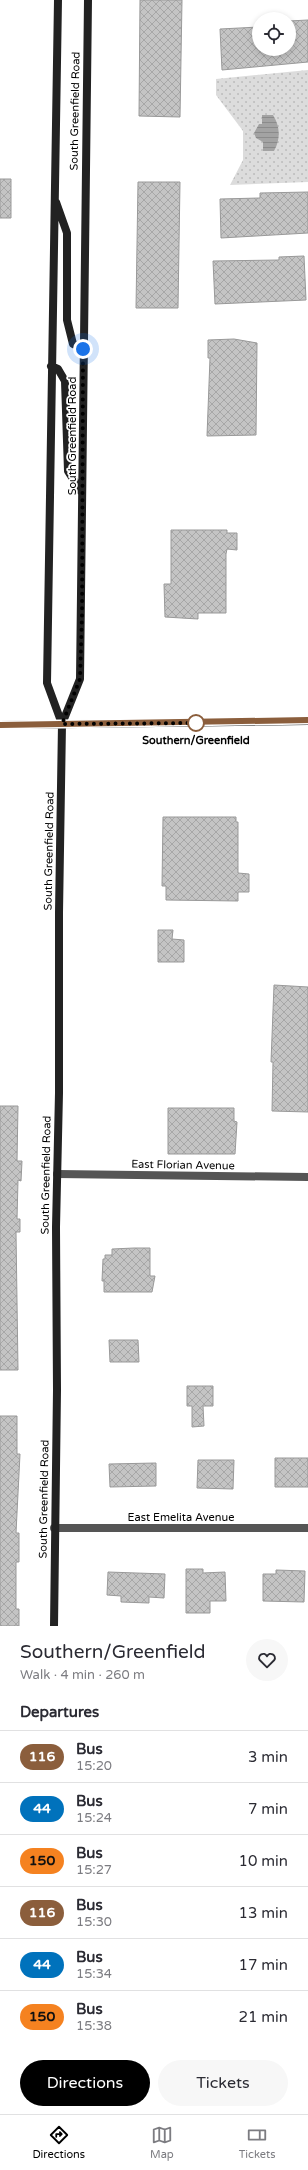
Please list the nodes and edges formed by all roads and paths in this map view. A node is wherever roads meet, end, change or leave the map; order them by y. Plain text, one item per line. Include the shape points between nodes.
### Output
1 (58, 0) edge
2 (88, 0) edge
3 (53, 195) junction
4 (83, 349) junction
5 (51, 366) junction
6 (83, 494) junction
7 (308, 720) edge
8 (62, 724) junction
9 (0, 725) edge
10 (57, 1174) junction
11 (308, 1177) edge
12 (54, 1528) junction
13 (308, 1528) edge
14 (54, 1626) edge

1 - 3 main road, South Greenfield Road
2 - 4 main road, South Greenfield Road
3 - 4 main road via 67,233 68,329 73,344
3 - 5 main road, South Greenfield Road
4 - 6 main road, South Greenfield Road
5 - 6 main road via 58,369 65,381 68,471
5 - 8 main road, South Greenfield Road via 48,683
6 - 8 main road, South Greenfield Road via 80,679
7 - 8 main road
8 - 9 main road
8 - 10 main road, South Greenfield Road
10 - 11 street, East Florian Avenue
10 - 12 main road, South Greenfield Road
12 - 13 street, East Emelita Avenue
12 - 14 main road, South Greenfield Road

